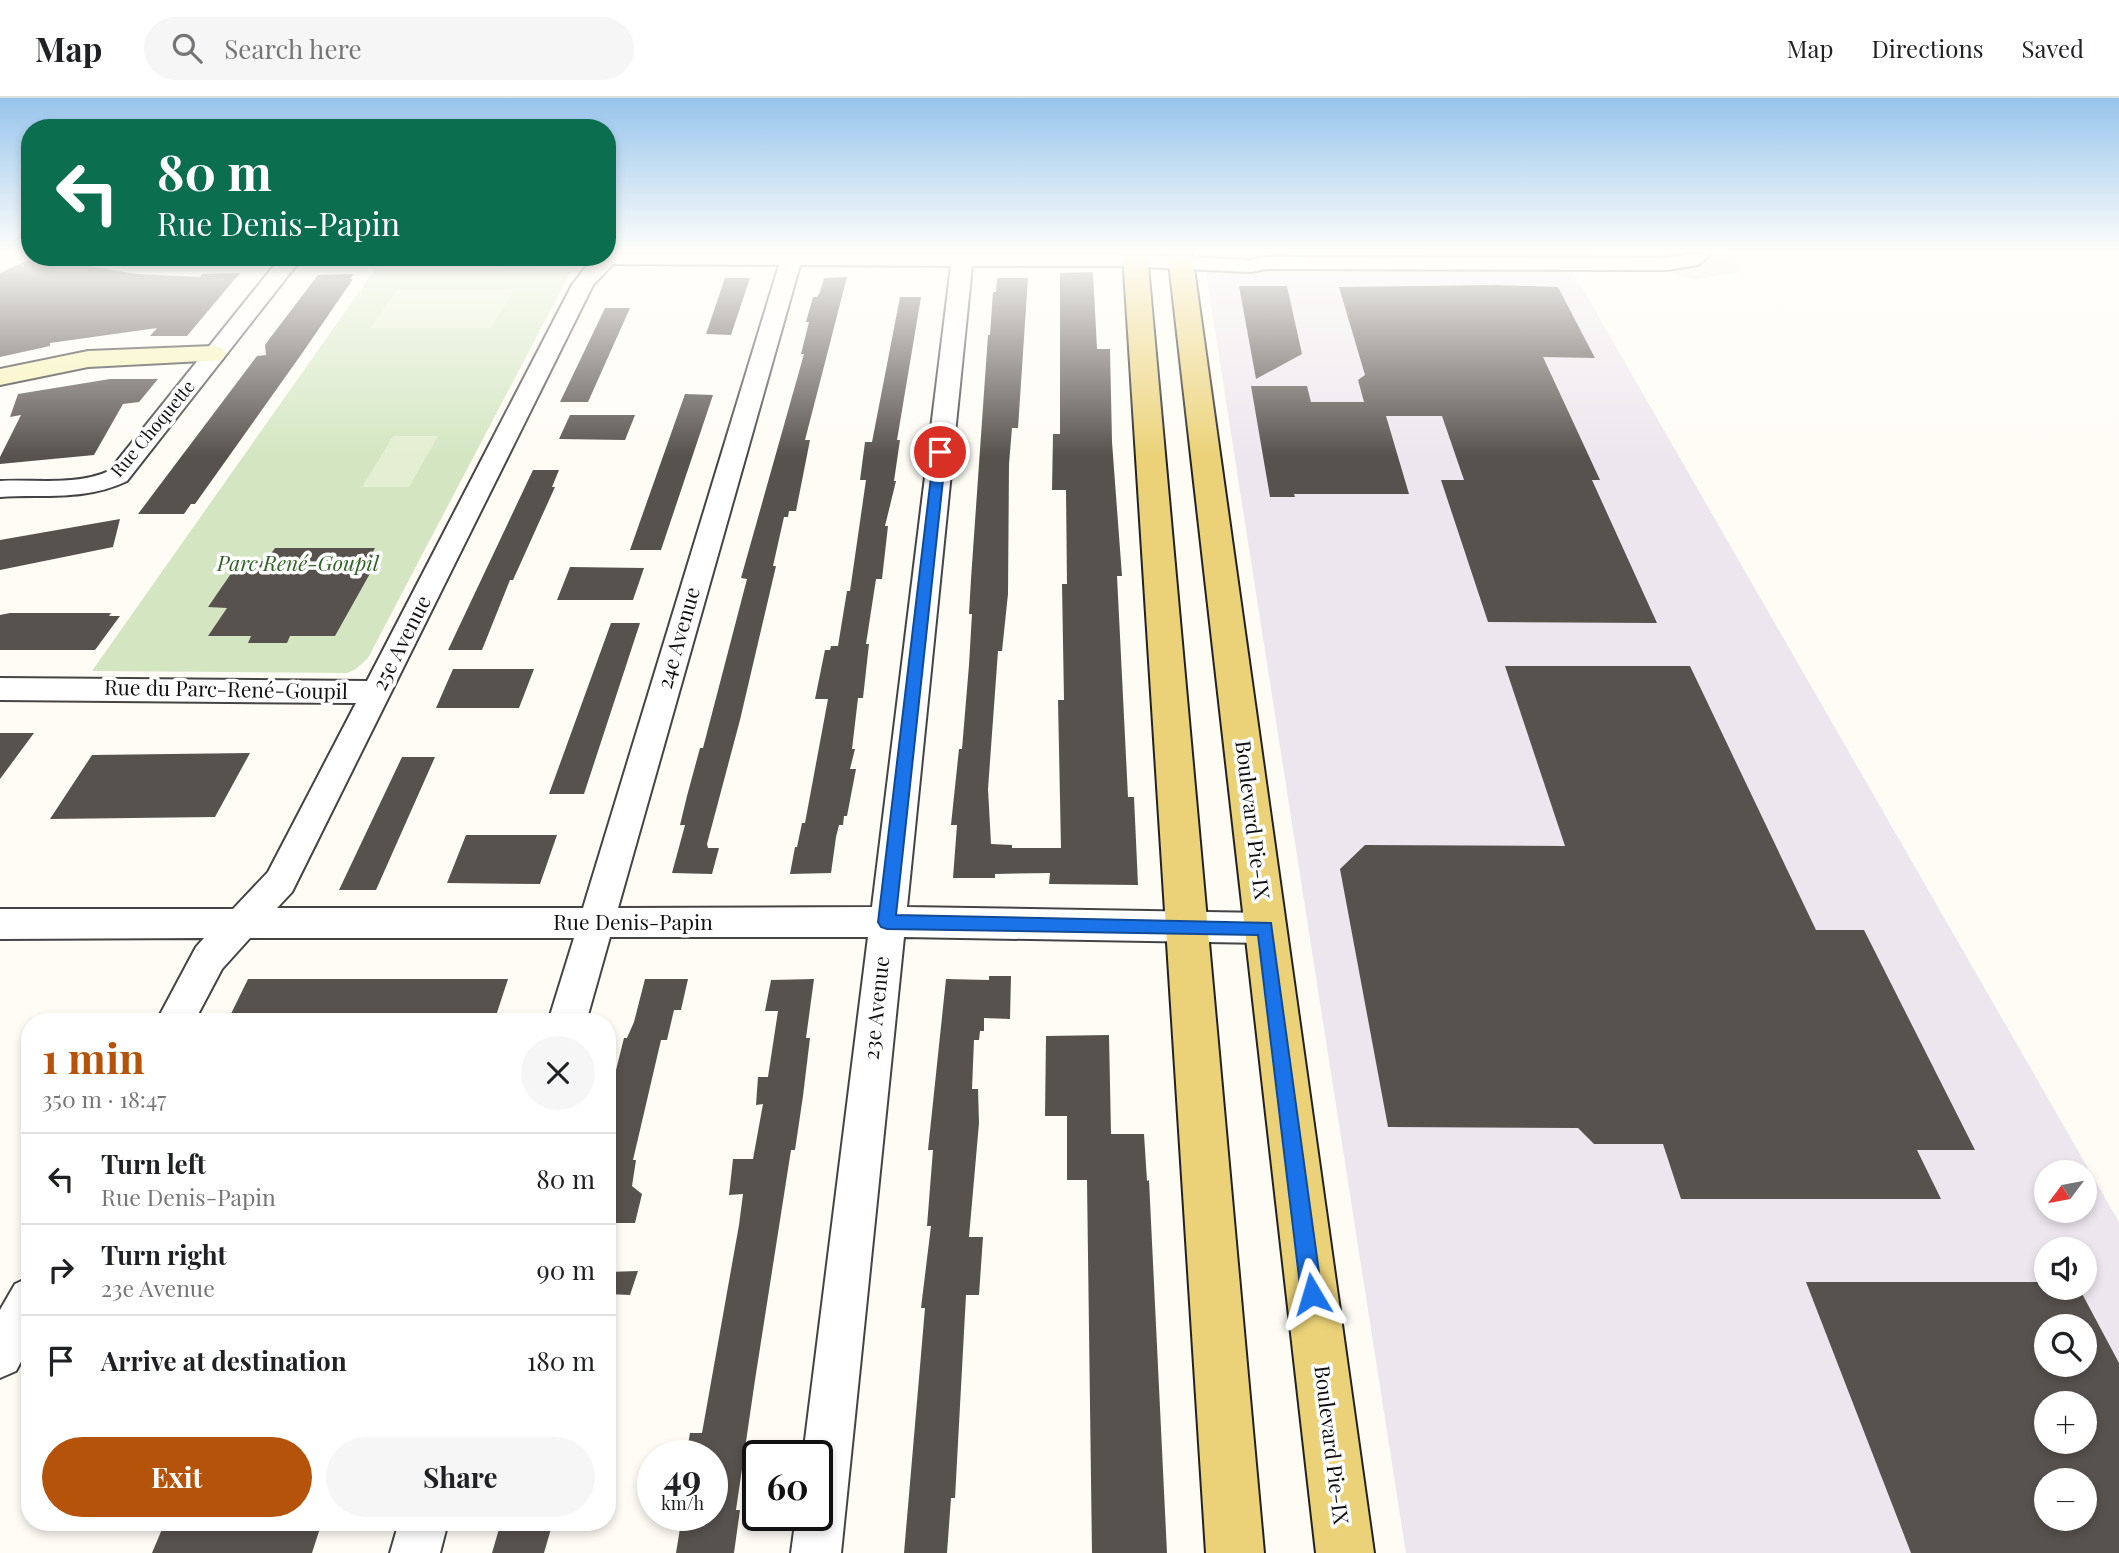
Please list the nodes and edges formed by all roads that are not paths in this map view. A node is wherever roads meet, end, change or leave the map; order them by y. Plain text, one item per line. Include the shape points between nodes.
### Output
1 (239, 322) edge
2 (564, 322) edge
3 (773, 322) edge
4 (955, 322) edge
5 (1140, 322) edge
6 (1188, 322) edge
7 (213, 354) junction
8 (0, 377) edge
9 (0, 489) edge
10 (0, 689) edge
11 (377, 692) junction
12 (243, 921) junction
13 (887, 922) junction
14 (595, 923) junction
15 (0, 924) edge
16 (1187, 927) junction
17 (1265, 928) junction
18 (180, 1013) edge
19 (570, 1013) edge
20 (21, 1315) edge
21 (0, 1355) edge
22 (421, 1531) edge
23 (415, 1553) edge
24 (816, 1553) edge
25 (1235, 1553) edge
26 (1345, 1553) edge

1 - 7 street, Rue Choquette
2 - 11 street, 25e Avenue
3 - 14 street, 24e Avenue
4 - 13 street, 23e Avenue
5 - 16 main road
6 - 17 main road, Boulevard Pie-IX
7 - 8 street via 97,358
7 - 9 street, Rue Choquette via 118,476 107,483
10 - 11 street, Rue du Parc-René-Goupil
11 - 12 street, 25e Avenue via 280,882
12 - 14 street, Rue Denis-Papin
12 - 15 street, Rue Denis-Papin
12 - 18 street, 25e Avenue via 209,958
13 - 14 street, Rue Denis-Papin
13 - 16 street, Rue Denis-Papin
13 - 24 street, 23e Avenue
14 - 19 street, 24e Avenue
16 - 17 street, Rue Denis-Papin
16 - 25 main road
17 - 26 main road, Boulevard Pie-IX
20 - 21 street
22 - 23 street

